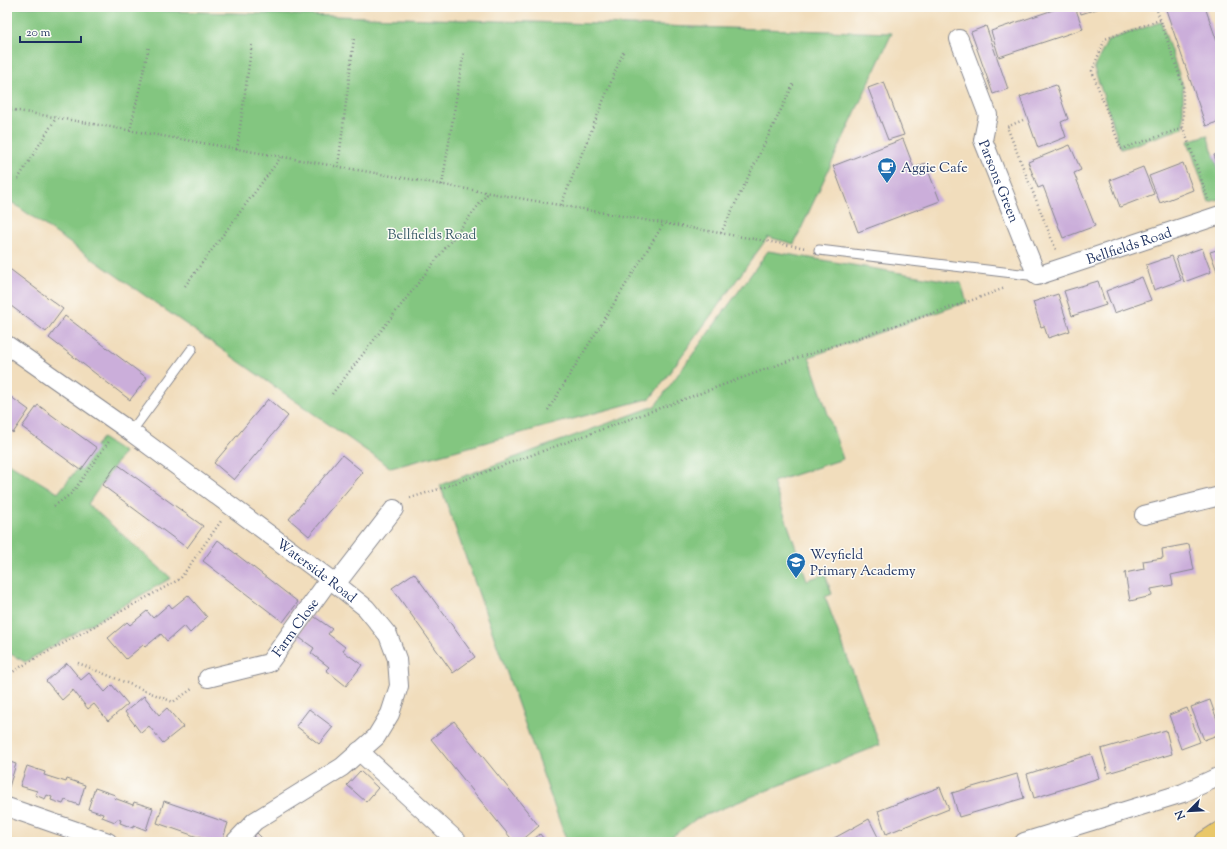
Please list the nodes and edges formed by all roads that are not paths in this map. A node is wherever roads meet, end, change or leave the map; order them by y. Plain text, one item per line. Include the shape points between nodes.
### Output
1 (959, 40) dead end
2 (1217, 216) edge
3 (819, 250) road end
4 (1037, 276) junction
5 (7, 345) edge
6 (192, 349) dead end
7 (126, 429) junction
8 (1220, 496) edge
9 (394, 509) road end
10 (1144, 515) dead end
11 (333, 582) junction
12 (208, 678) road end
13 (359, 751) junction
14 (1220, 776) edge
15 (7, 807) edge
16 (1220, 833) edge
17 (108, 842) edge
18 (235, 842) edge
19 (458, 842) edge
20 (1024, 842) edge
21 (1206, 842) edge

1 - 4 street, Parsons Green via 988,116 983,140
2 - 4 street, Bellfields Road
3 - 4 lane
5 - 7 street, Waterside Road
6 - 7 lane
7 - 11 street, Waterside Road
8 - 10 street
9 - 11 street, Farm Close
11 - 12 street, Farm Close via 269,663
11 - 13 street, Waterside Road via 366,608 388,635 397,659 399,686 390,714 376,737
13 - 18 street, Waterside Road via 342,767 255,821
13 - 19 street
14 - 20 street via 1183,793
15 - 17 street
16 - 21 main road

